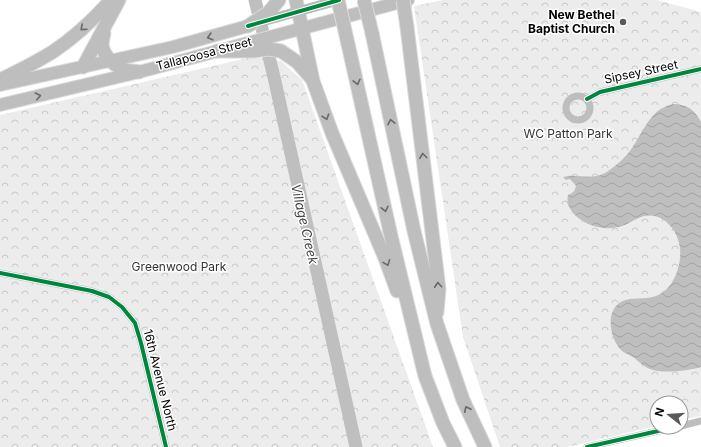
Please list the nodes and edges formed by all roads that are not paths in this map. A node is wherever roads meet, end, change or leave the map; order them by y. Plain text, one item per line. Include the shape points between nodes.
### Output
1 (111, 0) edge
2 (119, 0) edge
3 (279, 0) edge
4 (338, 0) edge
5 (364, 0) edge
6 (403, 0) edge
7 (408, 0) edge
8 (297, 6) edge
9 (269, 16) junction
10 (107, 23) junction
11 (248, 26) joint
12 (302, 29) junction
13 (253, 46) junction
14 (217, 51) joint
15 (112, 61) junction
16 (83, 67) junction
17 (701, 69) edge
18 (139, 72) junction
19 (0, 80) edge
20 (313, 81) junction
21 (0, 85) edge
22 (587, 99) dead end
23 (0, 105) edge
24 (0, 273) edge
25 (437, 324) junction
26 (419, 349) junction
27 (701, 421) edge
28 (689, 424) edge
29 (649, 433) edge
30 (484, 445) edge
31 (166, 447) edge
32 (455, 447) edge
33 (587, 447) edge

1 -> 19 highway via 77,34 54,51
2 - 10 highway
3 - 9 highway
4 - 8 street
4 -> 26 highway, bridge
25 -> 5 highway, bridge
25 -> 6 highway, bridge via 439,289
7 - 12 main road, Tallapoosa Street
8 - 9 street
8 - 12 highway
9 - 11 highway
10 - 15 highway via 102,48
10 - 16 highway
11 -> 15 main road, Tallapoosa Street
12 - 13 main road, Tallapoosa Street
12 - 20 highway
13 - 14 highway
13 - 20 highway via 281,52 297,62
14 - 18 main road, Tallapoosa Street
15 - 16 main road, Tallapoosa Street
15 - 18 highway via 116,66
16 - 21 main road, Tallapoosa Street
17 - 22 street, Sipsey Street via 600,92
23 -> 18 main road, Tallapoosa Street
20 -> 26 highway
24 - 31 street, 16th Avenue North via 92,291 109,297 122,307 135,323
30 -> 25 highway via 463,400
26 - 32 highway via 425,376
27 - 28 street
29 - 33 street

